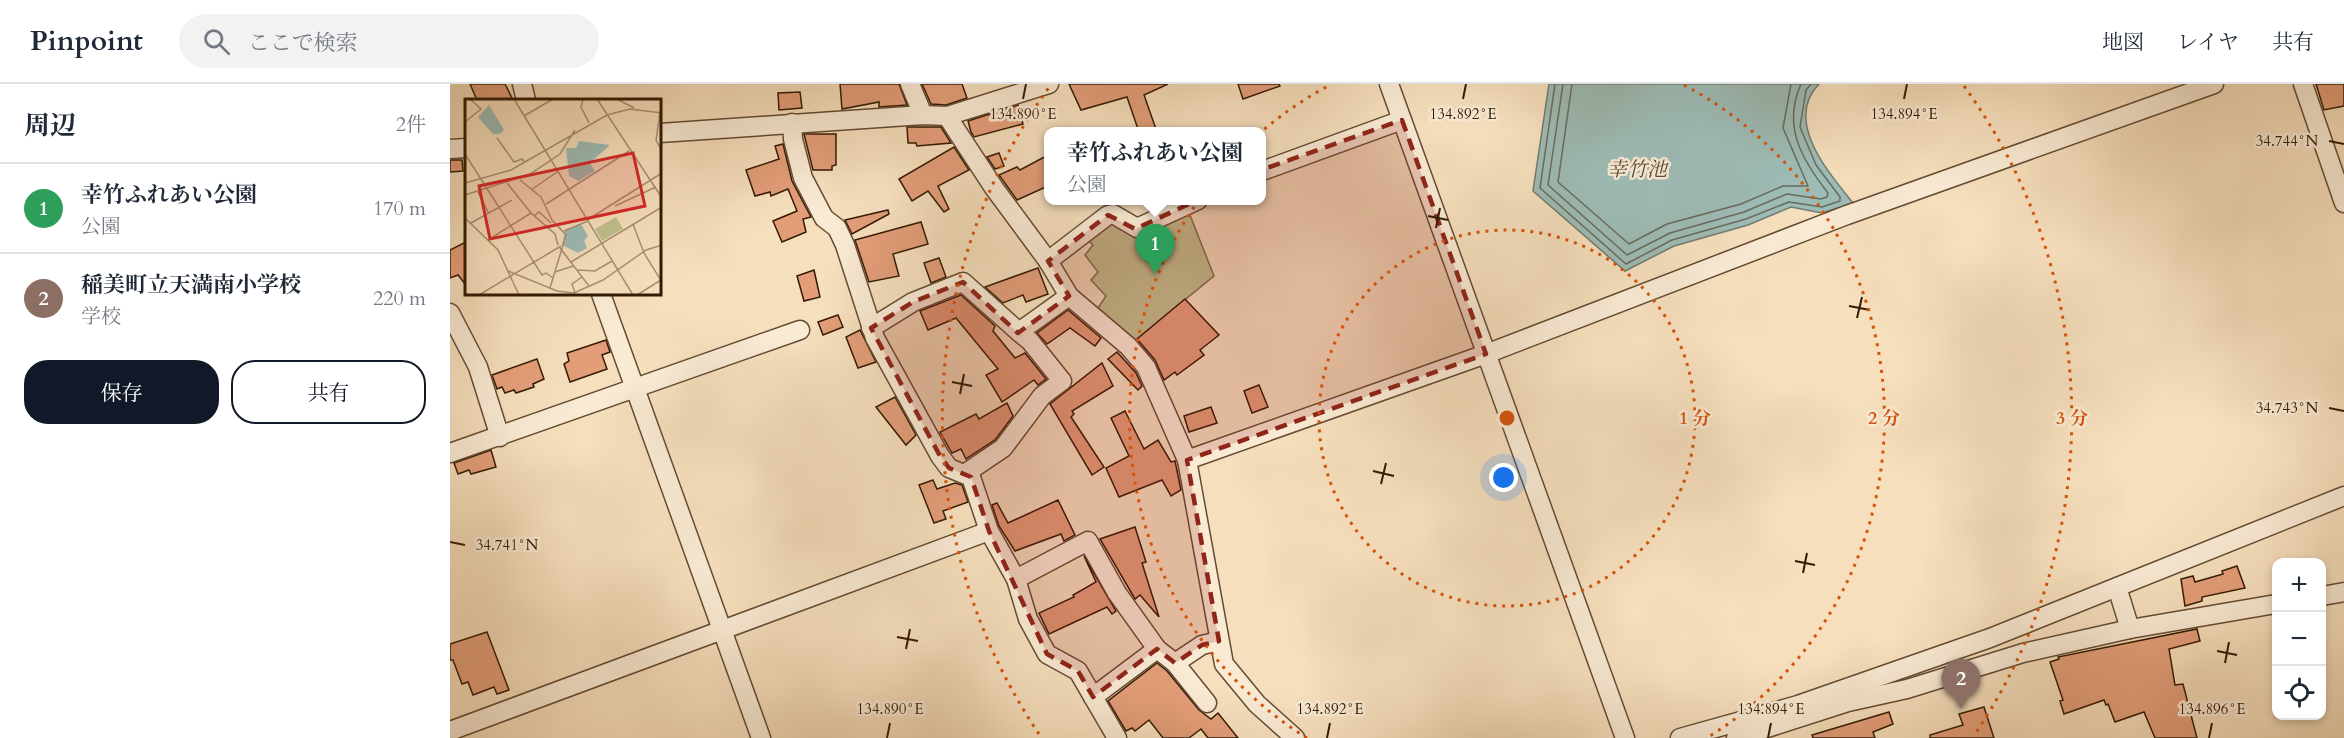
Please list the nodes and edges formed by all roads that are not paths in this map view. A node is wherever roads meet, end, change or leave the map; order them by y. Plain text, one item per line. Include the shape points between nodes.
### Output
1 (522, 84) edge
2 (910, 84) edge
3 (1049, 84) edge
4 (1389, 84) edge
5 (2214, 84) edge
6 (2303, 84) edge
7 (526, 99) edge
8 (923, 115) junction
9 (947, 116) junction
10 (1402, 120) junction
11 (792, 123) junction
12 (662, 133) edge
13 (465, 148) edge
14 (450, 149) edge
15 (1266, 170) edge
16 (2344, 203) edge
17 (1189, 205) edge
18 (1048, 261) junction
19 (602, 296) edge
20 (1069, 296) junction
21 (450, 313) edge
22 (871, 328) junction
23 (800, 330) dead end
24 (1019, 332) junction
25 (1485, 354) junction
26 (636, 389) junction
27 (500, 437) junction
28 (450, 453) edge
29 (1187, 460) junction
30 (966, 473) junction
31 (2344, 496) edge
32 (989, 531) junction
33 (1016, 579) junction
34 (2117, 586) junction
35 (2344, 592) edge
36 (2326, 595) edge
37 (2272, 605) edge
38 (722, 629) junction
39 (2130, 629) junction
40 (1219, 641) junction
41 (1157, 649) junction
42 (1175, 663) junction
43 (1093, 697) junction
44 (1207, 703) dead end
45 (450, 731) edge
46 (761, 738) edge
47 (1117, 738) edge
48 (1295, 738) edge
49 (1625, 738) edge
50 (1680, 738) edge
51 (1736, 738) edge

1 - 7 street
2 - 8 street
3 - 9 street
4 - 10 street
5 - 25 street via 1836,219
6 - 16 street
8 - 9 street
8 - 11 street
9 - 18 street
10 - 15 street
10 - 25 street
11 - 12 street
11 - 22 street via 803,178 824,218 837,228 845,245
13 - 14 street
17 - 18 street via 1137,228 1108,215
18 - 20 street
19 - 26 street
20 - 24 street
20 - 29 street via 1128,346 1146,367
21 - 27 street via 478,367
22 - 24 street via 913,302 963,282
22 - 30 street via 940,456 949,468
23 - 26 street
24 - 30 street via 1062,381 1042,396 1003,448
25 - 29 street
25 - 49 street
26 - 27 street
26 - 38 street
27 - 28 street
29 - 40 street
30 - 32 street via 971,477
31 - 34 street
32 - 33 street
32 - 38 street
33 - 41 street via 1088,541 1117,593
33 - 43 street via 1028,619 1047,654 1078,671
34 - 39 street
34 - 50 street via 1990,638 1798,705
35 - 36 street
37 - 39 street
38 - 45 street
38 - 46 street
39 - 51 street via 2023,653
40 - 42 street via 1202,645
40 - 48 street via 1224,664 1257,704
41 - 42 street
41 - 43 street
42 - 44 street
43 - 47 street

